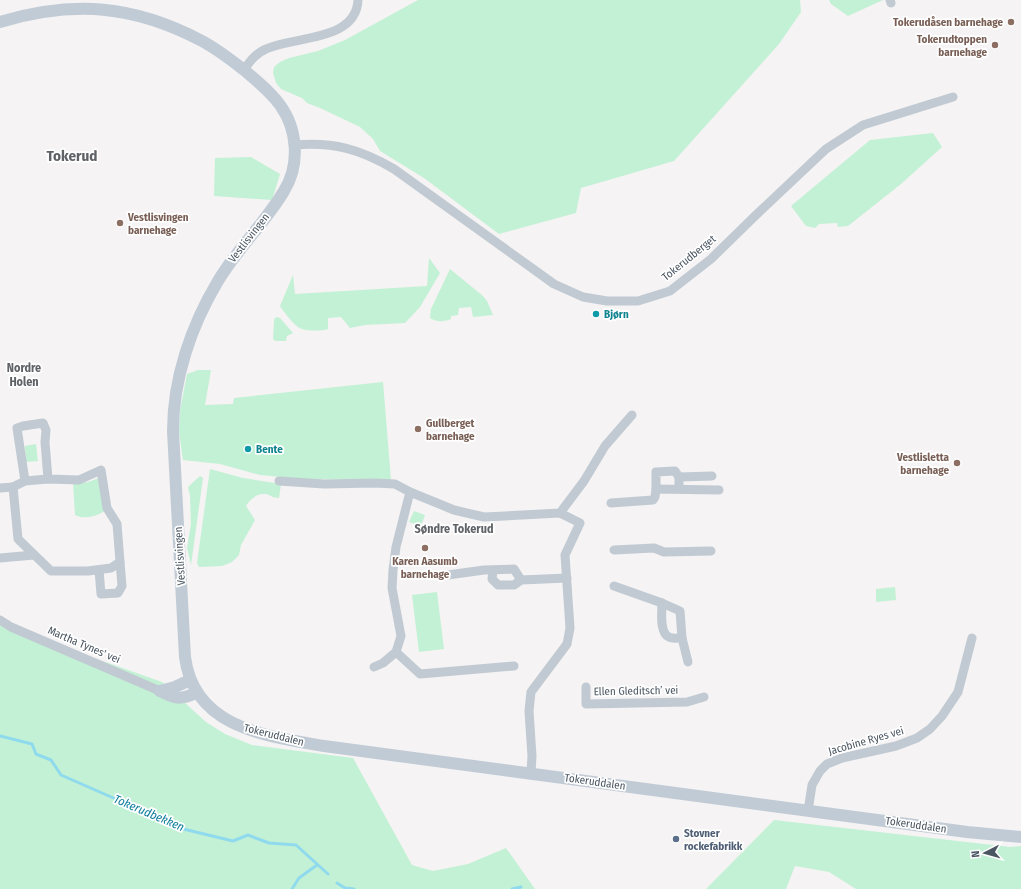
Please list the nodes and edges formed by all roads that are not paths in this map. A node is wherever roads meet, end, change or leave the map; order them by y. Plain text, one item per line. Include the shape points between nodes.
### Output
1 (358, 0) edge
2 (0, 22) edge
3 (244, 70) junction
4 (953, 97) dead end
5 (295, 144) junction
6 (632, 415) dead end
7 (712, 476) dead end
8 (679, 477) junction
9 (48, 479) junction
10 (25, 481) junction
11 (279, 481) dead end
12 (13, 487) junction
13 (0, 488) edge
14 (679, 488) junction
15 (656, 489) junction
16 (720, 490) dead end
17 (410, 492) junction
18 (610, 503) dead end
19 (560, 512) junction
20 (614, 550) dead end
21 (711, 551) dead end
22 (34, 555) junction
23 (0, 558) edge
24 (120, 562) junction
25 (99, 570) junction
26 (493, 571) junction
27 (448, 575) dead end
28 (567, 578) junction
29 (521, 580) junction
30 (614, 586) dead end
31 (662, 603) junction
32 (0, 620) edge
33 (682, 638) junction
34 (972, 638) dead end
35 (396, 652) junction
36 (688, 662) dead end
37 (514, 666) dead end
38 (374, 667) dead end
39 (190, 680) junction
40 (586, 687) dead end
41 (160, 691) junction
42 (196, 693) junction
43 (704, 697) dead end
44 (531, 773) junction
45 (808, 811) junction
46 (1021, 837) edge

1 - 3 street via 356,12 344,26 322,35 265,49 250,61
2 - 3 street, Vestlisvingen via 38,11 64,8 123,12 138,15 197,39
3 - 5 street, Vestlisvingen via 281,106
4 - 5 street, Tokerudberget via 863,125 826,149 712,259 670,291 638,301 607,301 582,297 554,284 394,170 370,156 330,145
5 - 39 street, Vestlisvingen via 290,181 224,271 208,299 188,348 176,389 173,431 184,644
6 - 19 street via 605,446 584,481
7 - 8 street
8 - 14 street
8 - 15 street via 675,471 656,472
9 - 10 street
9 - 10 street via 46,430 43,423 17,428
9 - 24 street via 79,480 101,470 107,508 117,524
10 - 12 street
11 - 17 street via 392,484
12 - 13 street
12 - 22 street via 18,539
14 - 15 street
14 - 16 street
15 - 18 street via 653,500
17 - 19 street via 454,510 484,517
17 - 35 street via 393,570 392,588 401,636
19 - 28 street via 580,523 565,555
20 - 21 street via 654,548 664,552
22 - 23 street
22 - 25 street via 51,571
24 - 25 street via 111,568
24 - 25 street via 122,586 118,593 101,594
26 - 27 street
26 - 29 street via 514,569
26 - 29 street via 492,579 498,585 514,585
28 - 29 street
28 - 44 street via 570,628 567,644 531,692
30 - 31 street
31 - 33 street via 680,611
31 - 33 street via 664,633 669,637
32 - 41 street, Martha Tynes' vei
33 - 36 street
34 - 45 street, Jacobine Ryes vei via 958,692 930,729 918,738 896,746 842,758 828,764 820,770 812,785
35 - 37 street via 420,674
35 - 38 street
39 - 41 street
39 - 42 street, Tokeruddalen
40 - 43 street, Ellen Gleditsch’ vei via 586,704 687,702
41 - 42 street via 176,698
42 - 44 street, Tokeruddalen via 210,709 229,722 281,738
44 - 45 street, Tokeruddalen
45 - 46 street, Tokeruddalen via 979,834

